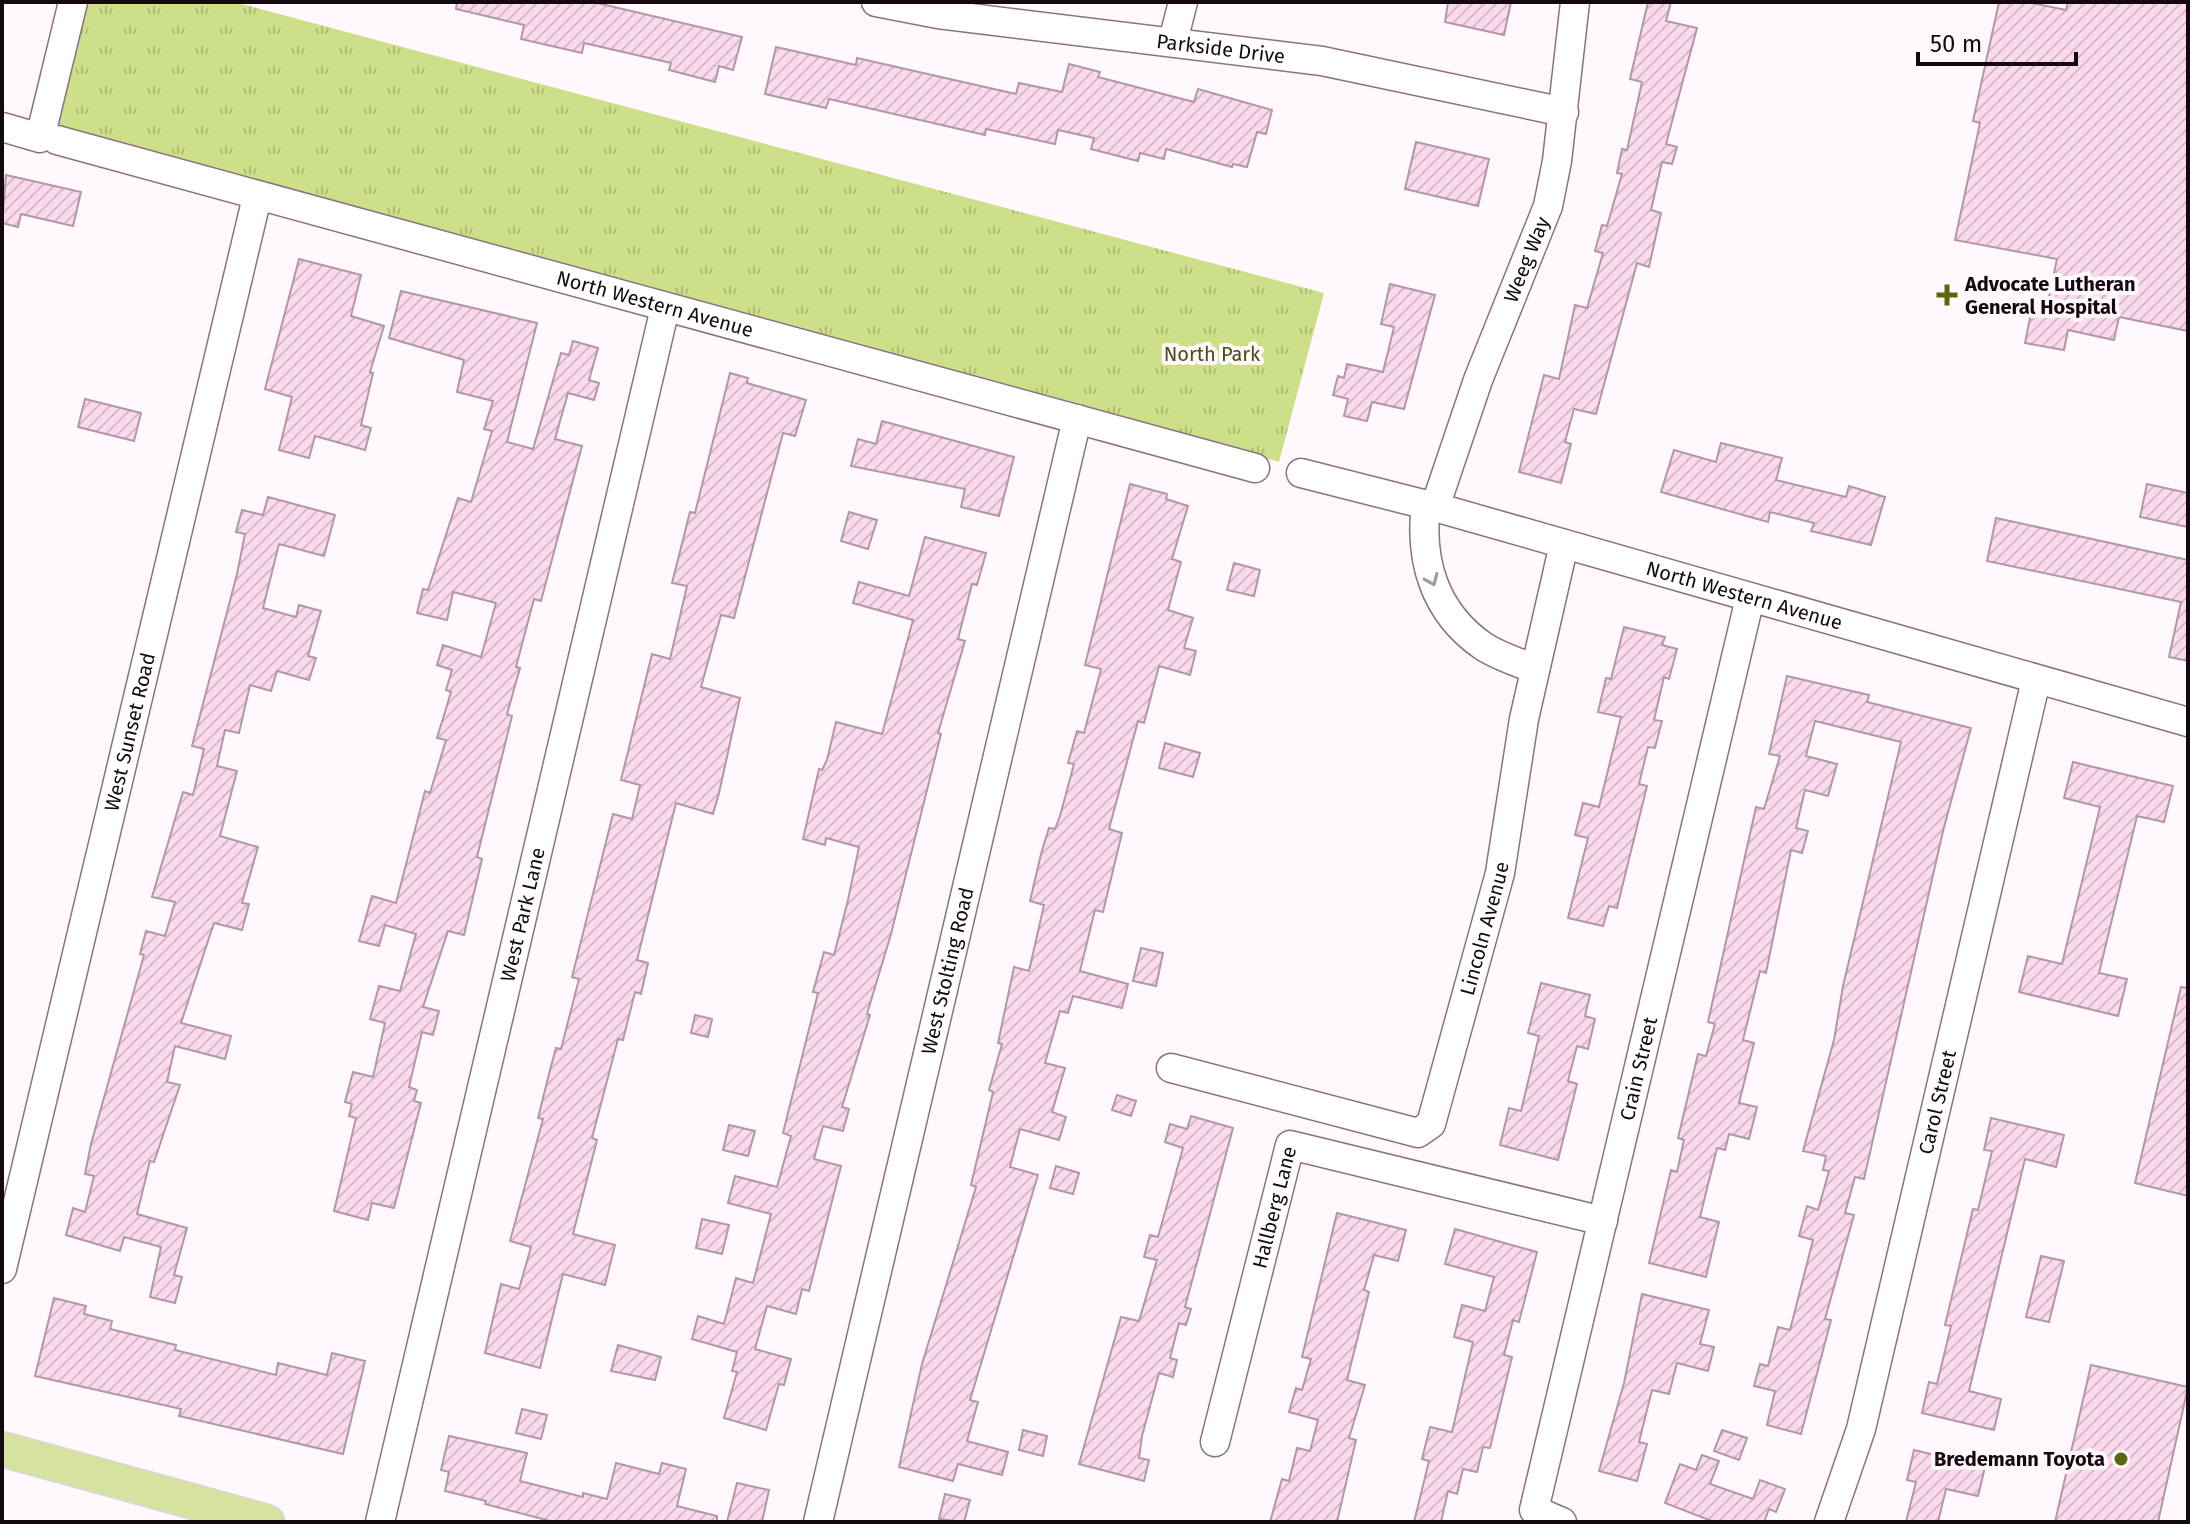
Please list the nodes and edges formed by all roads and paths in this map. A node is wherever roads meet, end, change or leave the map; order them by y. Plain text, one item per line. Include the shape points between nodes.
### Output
1 (73, 2) edge
2 (876, 2) edge
3 (1183, 2) edge
4 (1575, 2) edge
5 (1173, 41) junction
6 (1564, 112) junction
7 (2, 127) edge
8 (48, 139) junction
9 (257, 197) junction
10 (665, 308) junction
11 (1077, 419) junction
12 (1255, 468) dead end
13 (1301, 473) dead end
14 (1430, 505) junction
15 (1564, 544) junction
16 (1750, 598) junction
17 (1534, 669) junction
18 (2036, 680) junction
19 (2188, 722) edge
20 (1171, 1068) dead end
21 (1375, 1124) junction
22 (1367, 1163) junction
23 (1603, 1221) junction
24 (2, 1269) edge
25 (1215, 1442) dead end
26 (2, 1449) edge
27 (267, 1522) edge
28 (380, 1522) edge
29 (818, 1522) edge
30 (1562, 1522) edge
31 (1829, 1522) edge

1 - 8 street
2 - 5 street, Parkside Drive
3 - 5 street
4 - 6 street, Weeg Way
5 - 6 street, Parkside Drive via 1322,61
6 - 14 street, Weeg Way via 1548,206
7 - 8 street, North Western Avenue
8 - 9 street, North Western Avenue
9 - 10 street, North Western Avenue
9 - 24 street, West Sunset Road
10 - 11 street, North Western Avenue
10 - 28 street, West Park Lane
11 - 12 street, North Western Avenue
11 - 29 street, West Stolting Road
13 - 14 street, North Western Avenue
14 - 15 street, North Western Avenue
14 -> 17 street via 1424,559 1451,614 1483,646
15 - 16 street, North Western Avenue
15 - 17 street, Lincoln Avenue
16 - 18 street, North Western Avenue
16 - 23 street, Crain Street
17 - 21 street, Lincoln Avenue via 1500,873 1431,1124 1418,1133
18 - 19 street, North Western Avenue
18 - 31 street, Carol Street via 1861,1429
20 - 21 street, Lincoln Avenue
21 - 22 street
22 - 23 street, Hallberg Lane
22 - 25 street, Hallberg Lane via 1290,1145
23 - 30 street, Crain Street via 1534,1510
26 - 27 main road

